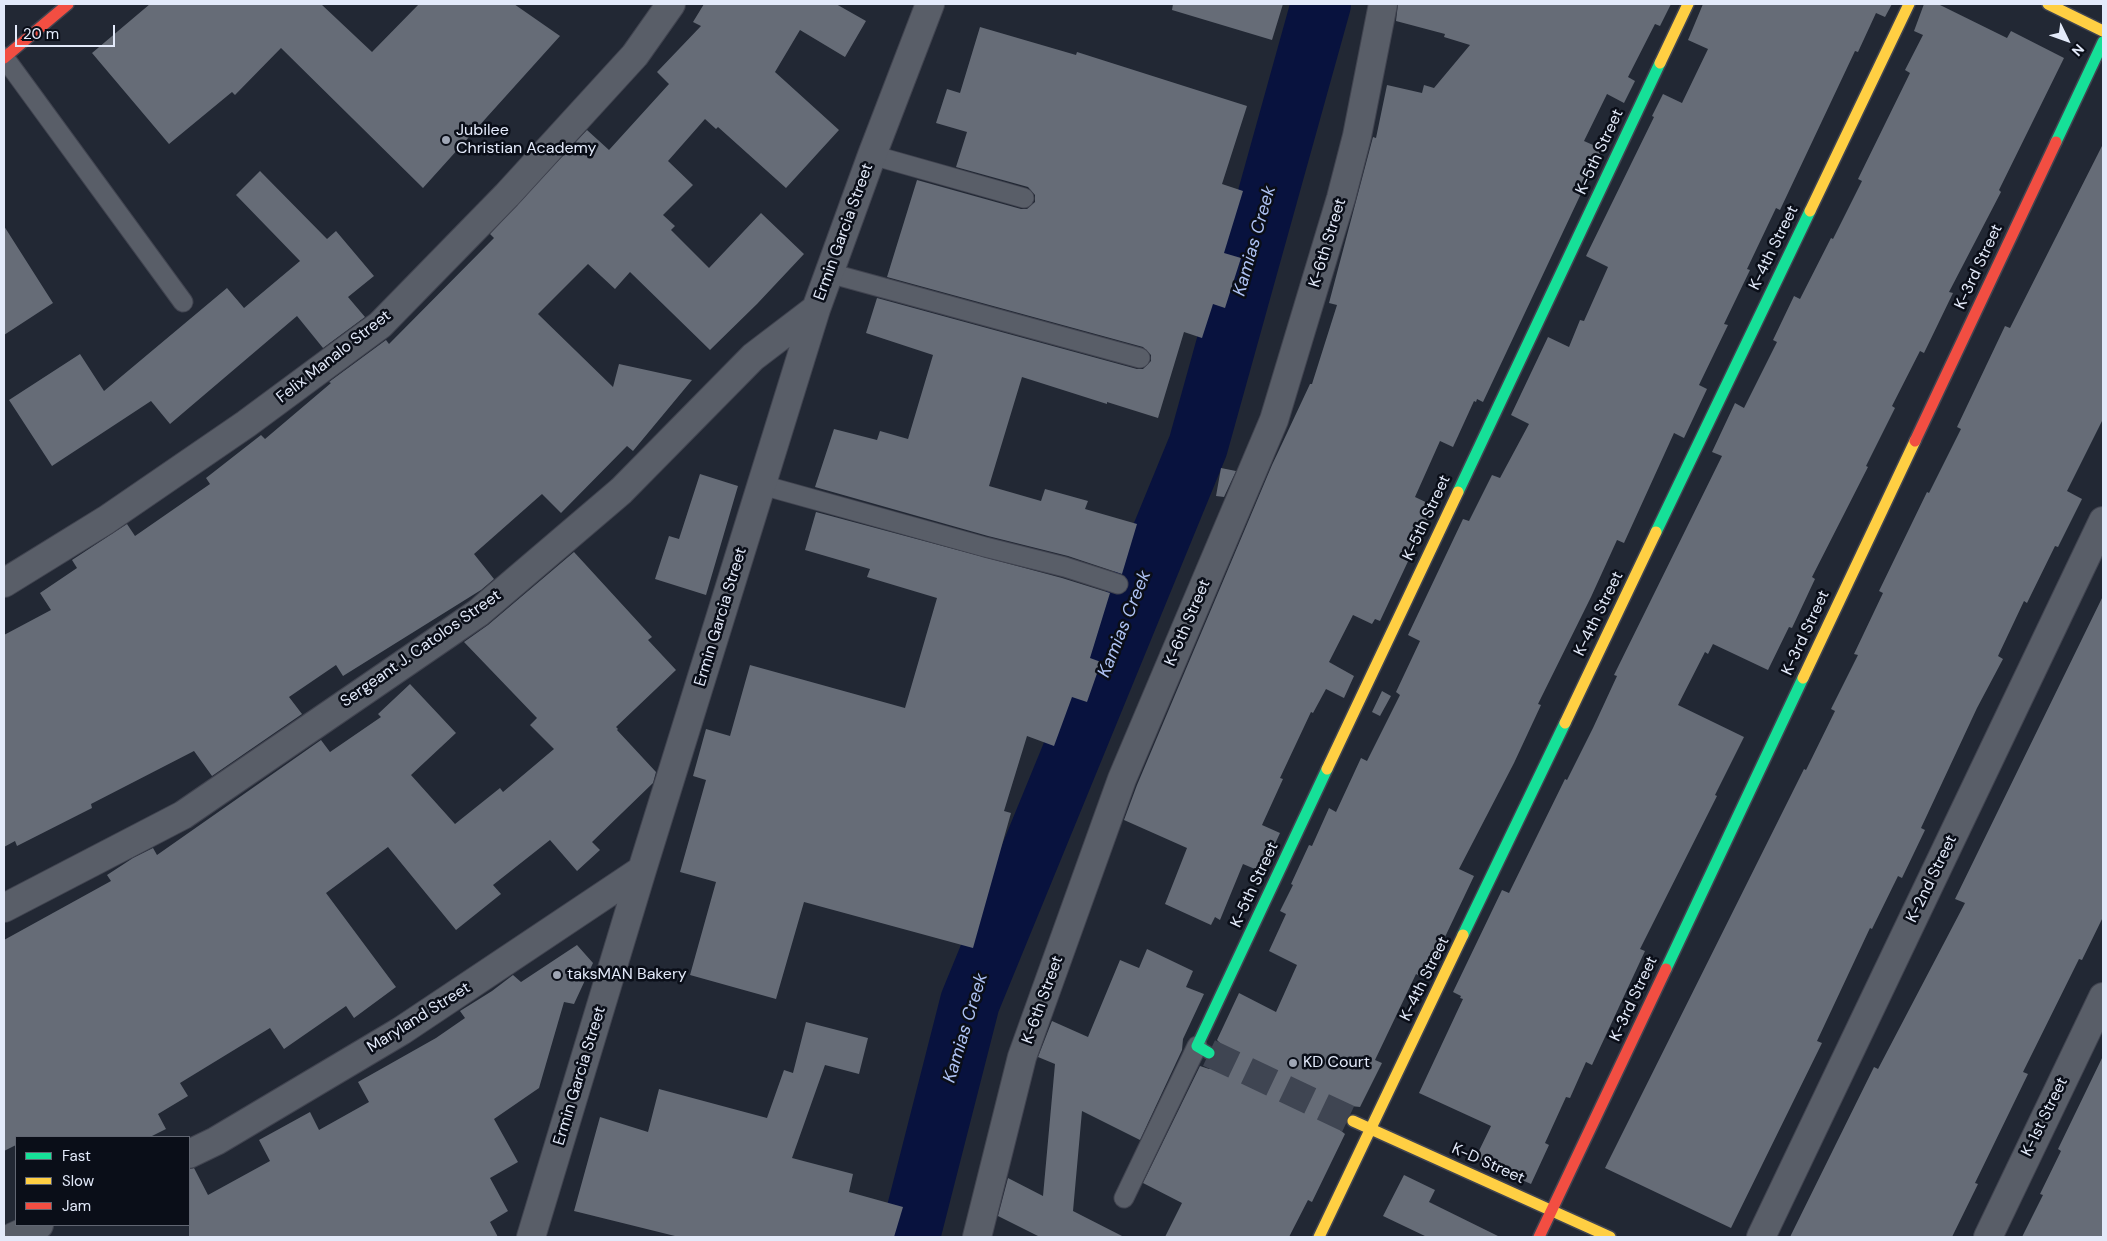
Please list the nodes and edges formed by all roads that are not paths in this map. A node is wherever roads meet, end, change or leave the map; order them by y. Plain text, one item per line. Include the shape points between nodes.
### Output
1 (68, 4) edge
2 (671, 4) edge
3 (930, 4) edge
4 (1383, 4) edge
5 (1688, 4) edge
6 (1909, 4) edge
7 (2048, 4) edge
8 (2103, 31) edge
9 (2103, 42) edge
10 (4, 57) edge
11 (872, 155) junction
12 (1024, 198) dead end
13 (829, 272) junction
14 (183, 302) dead end
15 (816, 310) junction
16 (1140, 358) dead end
17 (762, 485) junction
18 (2103, 521) edge
19 (4, 583) edge
20 (1118, 584) dead end
21 (642, 870) junction
22 (4, 908) edge
23 (2103, 997) edge
24 (1203, 1049) joint
25 (1353, 1121) tunnel mouth
26 (1371, 1130) junction
27 (190, 1154) edge
28 (1124, 1198) dead end
29 (1552, 1210) junction
30 (37, 1226) edge
31 (13, 1237) edge
32 (531, 1237) edge
33 (977, 1237) edge
34 (1319, 1237) edge
35 (1539, 1237) edge
36 (1610, 1237) edge
37 (1761, 1237) edge
38 (1988, 1237) edge

1 - 10 street
2 - 19 street, Felix Manalo Street via 635,55 507,195 380,325 246,424 115,514
3 - 11 street, Ermin Garcia Street
4 - 33 street, K-6th Street via 1344,190 1274,420 1122,779 1022,1058
5 - 24 street, K-5th Street
6 - 26 street, K-4th Street
7 - 8 street
9 - 29 street, K-3rd Street
10 - 14 lane
11 - 12 lane
11 - 13 street, Ermin Garcia Street
13 - 15 street, Ermin Garcia Street
13 - 16 lane
15 - 17 street, Ermin Garcia Street
15 - 22 street, Sergeant J. Catolos Street via 753,357 621,491 478,613 183,815
17 - 20 lane
17 - 21 street, Ermin Garcia Street
18 - 37 street, K-2nd Street
21 - 27 street, Maryland Street via 401,1031
21 - 32 street, Ermin Garcia Street
23 - 38 street, K-1st Street
24 - 28 lane
25 - 26 street, K-D Street
26 - 29 street, K-D Street
26 - 34 street, K-4th Street
29 - 35 street, K-3rd Street
29 - 36 street, K-D Street
30 - 31 street

